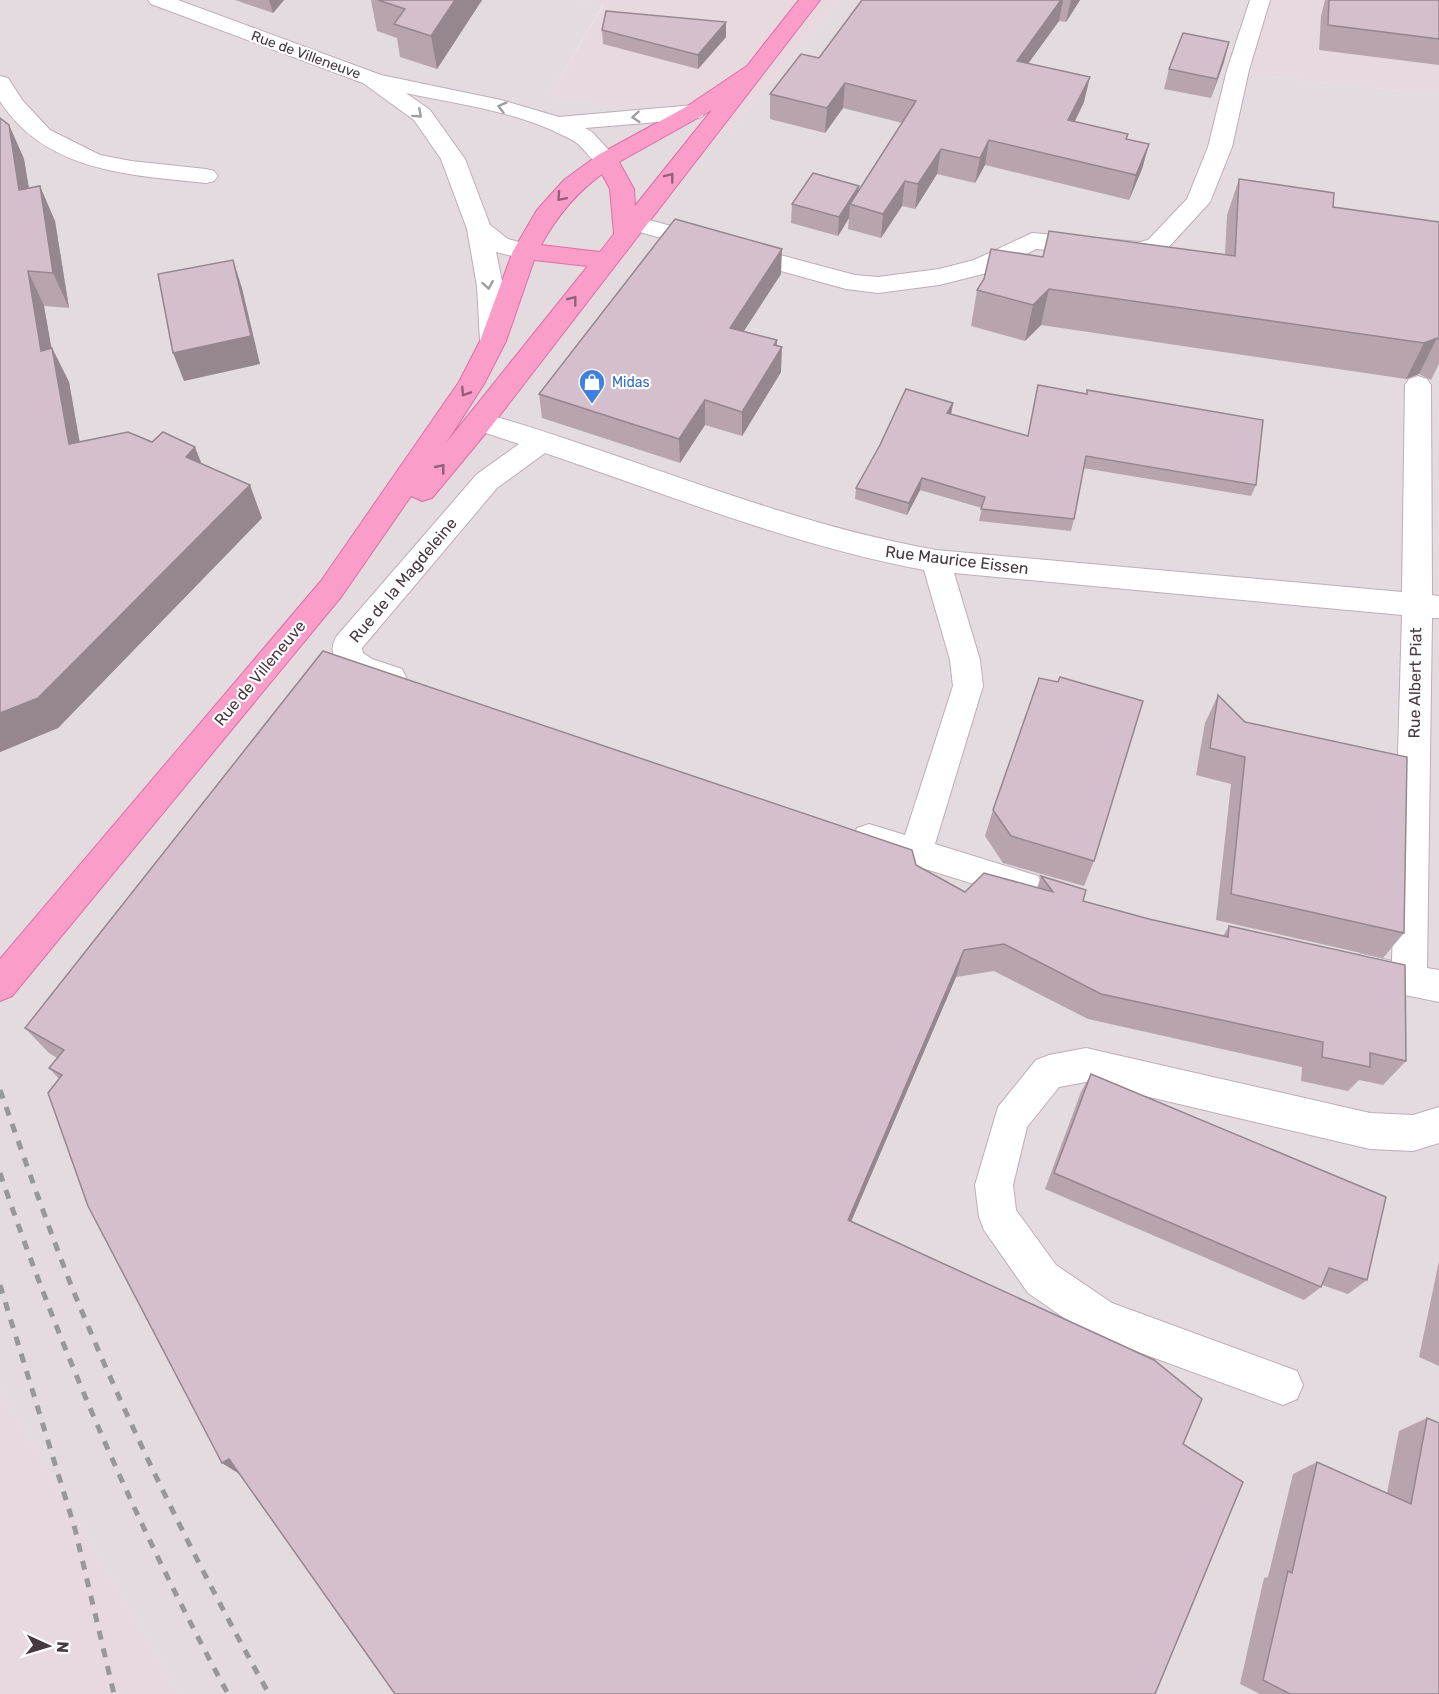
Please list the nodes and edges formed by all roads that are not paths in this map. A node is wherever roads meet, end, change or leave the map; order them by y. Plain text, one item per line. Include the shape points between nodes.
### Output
1 (158, 0) edge
2 (810, 0) edge
3 (1260, 0) edge
4 (753, 71) junction
5 (371, 78) junction
6 (0, 83) edge
7 (694, 112) junction
8 (558, 124) junction
9 (606, 160) junction
10 (206, 176) dead end
11 (479, 229) junction
12 (630, 229) junction
13 (525, 251) junction
14 (605, 260) junction
15 (504, 310) junction
16 (542, 340) junction
17 (493, 341) junction
18 (1418, 385) dead end
19 (480, 421) junction
20 (541, 441) junction
21 (936, 561) junction
22 (331, 589) junction
23 (1428, 605) edge
24 (421, 687) edge
25 (837, 827) edge
26 (916, 853) junction
27 (1050, 894) edge
28 (1328, 962) edge
29 (1424, 984) edge
30 (0, 985) edge
31 (1439, 1125) edge
32 (1283, 1385) dead end

1 - 5 street, Rue de Villeneuve
2 - 4 main road
3 - 12 street via 1220,147 1198,202 1157,245 1141,250 1032,242 982,266 939,277 878,285 855,283
4 - 7 main road, Rue de Villeneuve
12 -> 4 main road
8 -> 5 street
5 -> 11 street, Rue de Villeneuve via 422,115 453,159
6 - 10 street via 42,135 93,160
7 -> 8 street
7 - 9 main road, Rue de Villeneuve
8 - 9 street via 584,136
9 - 12 main road via 622,189
9 -> 13 main road, Rue de Villeneuve via 572,185 545,215
11 - 13 street via 500,245
11 -> 17 street, Rue de Villeneuve via 490,286
12 - 14 main road
13 - 14 main road
13 - 15 main road, Rue de Villeneuve
16 -> 14 main road
15 - 16 main road
15 - 17 main road, Rue de Villeneuve
16 - 19 main road
17 -> 22 main road, Rue de Villeneuve via 471,384 424,456
18 - 23 street, Rue Albert Piat
19 - 20 street, Rue Maurice Eissen
22 -> 19 main road
20 - 21 street, Rue Maurice Eissen via 792,526 881,551
20 - 24 street, Rue de la Magdeleine via 487,481 347,645 347,655 353,664
21 - 23 street, Rue Maurice Eissen
21 - 26 street via 965,660 968,686
22 - 30 main road, Rue de Villeneuve
23 - 29 street, Rue Albert Piat
25 - 26 street
26 - 27 street
28 - 29 street
31 - 32 street via 1413,1133 1370,1131 1086,1065 1049,1072 1011,1119 994,1185 998,1217 1042,1279 1100,1319

